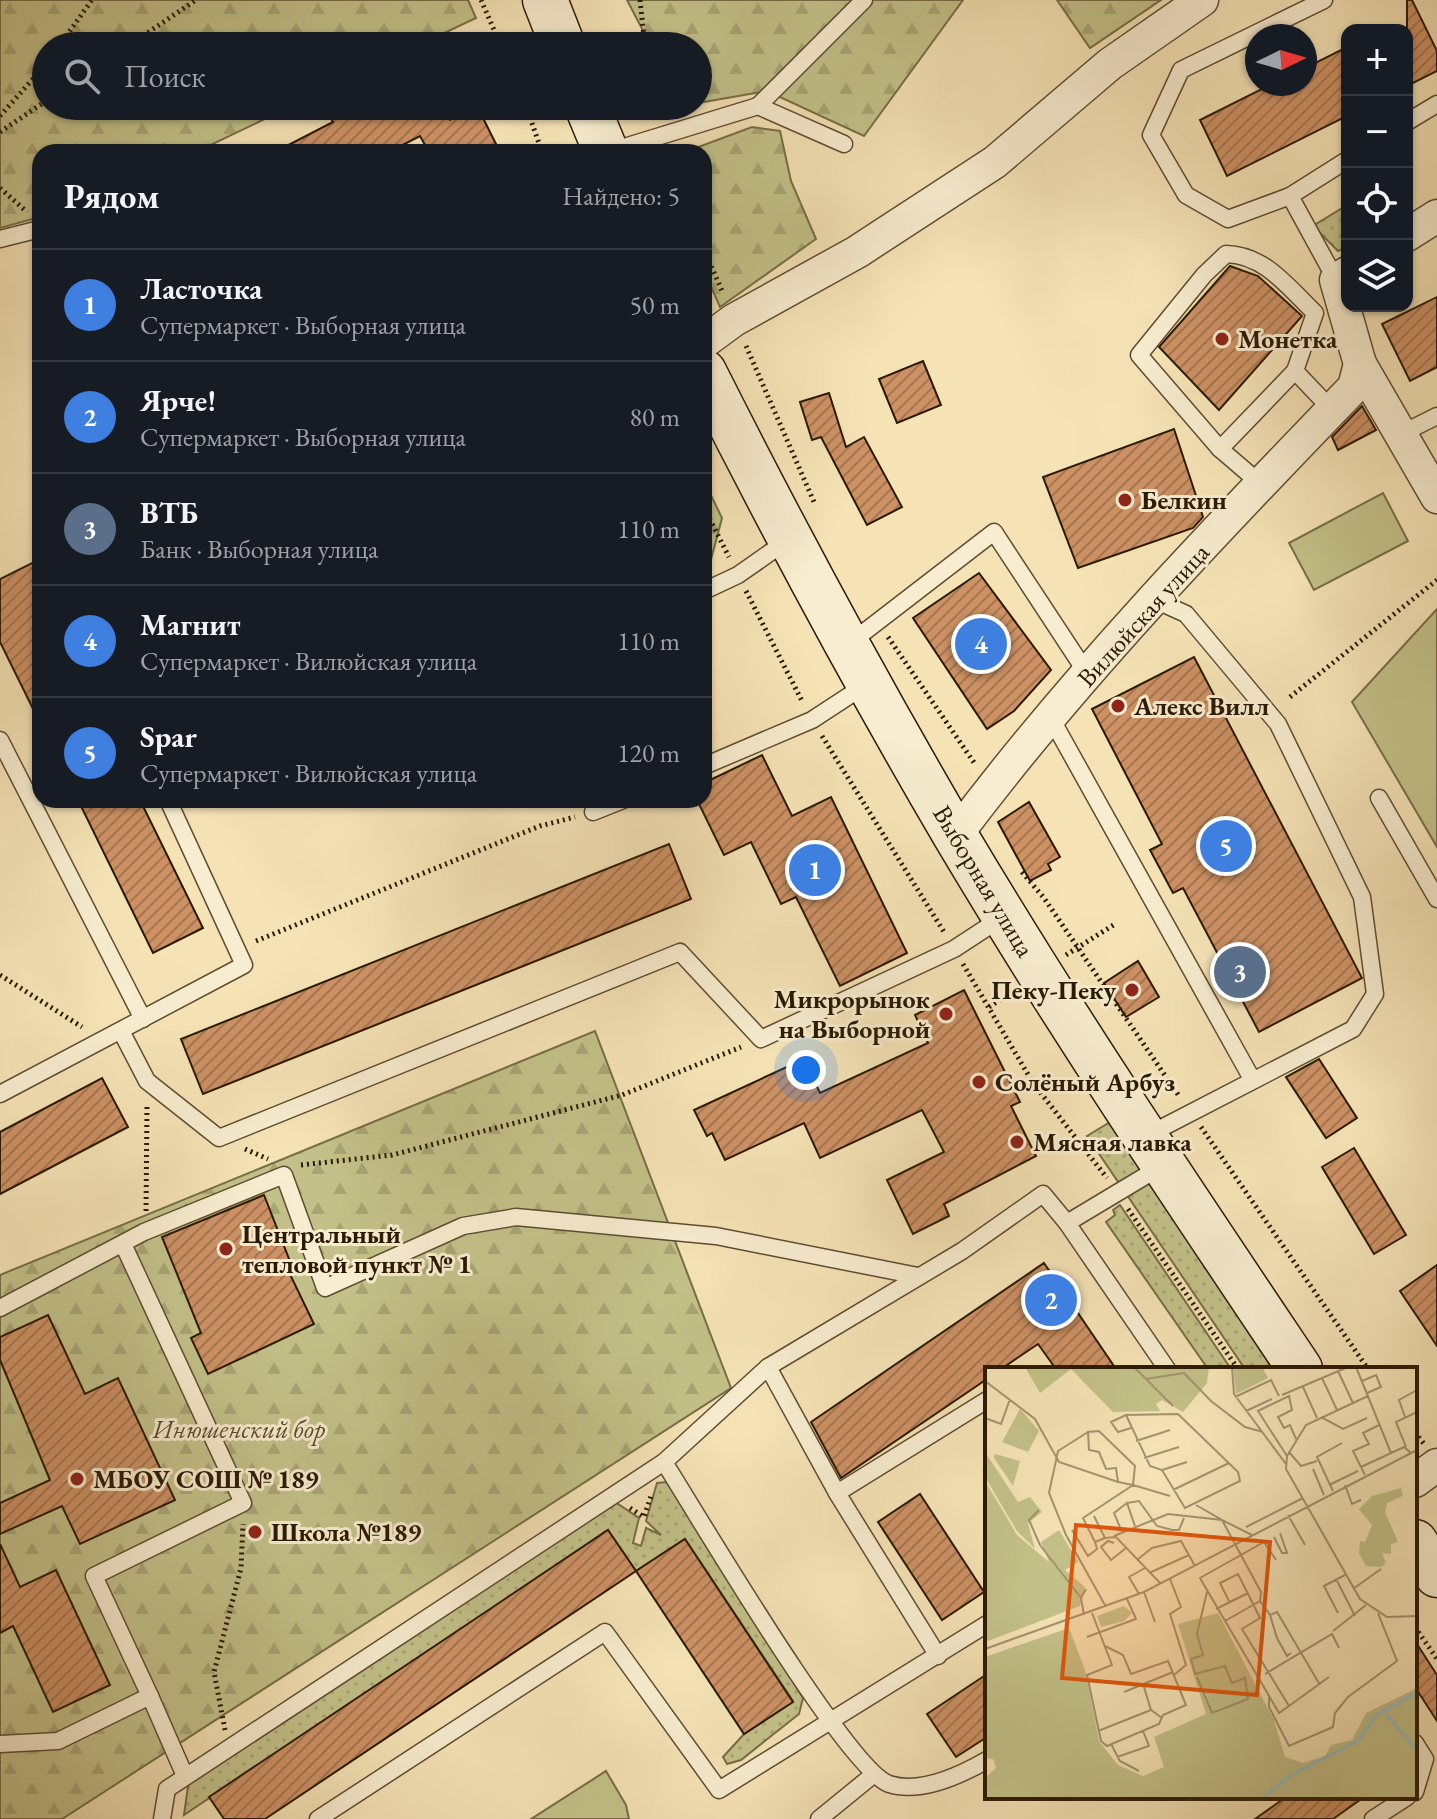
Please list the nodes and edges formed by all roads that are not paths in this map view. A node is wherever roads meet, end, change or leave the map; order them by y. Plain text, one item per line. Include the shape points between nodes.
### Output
1 (545, 0) edge
2 (864, 0) edge
3 (1202, 0) edge
4 (1324, 0) edge
5 (558, 32) edge
6 (1437, 104) edge
7 (758, 106) junction
8 (1413, 118) edge
9 (593, 120) edge
10 (604, 144) edge
11 (633, 144) edge
12 (844, 144) dead end
13 (1341, 164) edge
14 (1290, 196) junction
15 (1437, 216) edge
16 (32, 231) edge
17 (1413, 231) edge
18 (0, 239) edge
19 (1341, 275) edge
20 (1349, 312) edge
21 (712, 336) edge
22 (1360, 364) junction
23 (1295, 371) junction
24 (712, 388) edge
25 (1332, 410) junction
26 (1437, 416) edge
27 (1401, 434) junction
28 (1220, 449) junction
29 (1262, 485) junction
30 (1437, 497) edge
31 (789, 540) junction
32 (712, 587) edge
33 (1155, 600) junction
34 (862, 634) junction
35 (1088, 675) junction
36 (868, 683) junction
37 (1051, 718) junction
38 (0, 740) edge
39 (4, 758) edge
40 (712, 763) edge
41 (1379, 798) dead end
42 (172, 808) edge
43 (603, 808) edge
44 (593, 812) road end
45 (956, 835) junction
46 (1437, 899) edge
47 (1005, 916) junction
48 (143, 1019) junction
49 (121, 1031) junction
50 (1252, 1079) junction
51 (0, 1094) edge
52 (1154, 1151) junction
53 (1067, 1223) junction
54 (123, 1244) junction
55 (918, 1276) junction
56 (0, 1308) edge
57 (768, 1367) junction
58 (1166, 1367) edge
59 (1299, 1367) edge
60 (985, 1401) edge
61 (664, 1462) junction
62 (1437, 1465) edge
63 (1417, 1480) edge
64 (837, 1493) junction
65 (1417, 1545) edge
66 (1437, 1575) edge
67 (985, 1625) edge
68 (938, 1656) junction
69 (150, 1696) junction
70 (831, 1723) junction
71 (0, 1744) edge
72 (1417, 1746) edge
73 (985, 1761) edge
74 (1431, 1764) edge
75 (873, 1775) junction
76 (185, 1776) junction
77 (1417, 1790) edge
78 (1404, 1799) edge
79 (162, 1819) edge
80 (318, 1819) edge
81 (819, 1819) edge
82 (1373, 1819) edge

1 - 5 main road
2 - 7 lane
3 - 21 street via 1110,64 995,162 857,252
4 - 14 lane via 1181,70 1151,135 1186,195 1228,219
6 - 8 lane
7 - 11 lane
7 - 12 lane
9 - 10 main road
13 - 14 lane
14 - 19 lane
15 - 17 street
16 - 18 lane
20 - 22 street
22 - 25 street, Вилюйская улица via 1354,387
22 - 27 street
23 - 25 lane
23 - 28 lane
23 - 28 lane via 1315,313 1246,254 1226,254 1139,355
24 - 31 main road, Выборная улица
25 - 29 street, Вилюйская улица
26 - 27 lane
27 - 30 street
28 - 29 lane
29 - 33 street, Вилюйская улица
31 - 32 lane
31 - 34 main road, Выборная улица
33 - 35 street, Вилюйская улица
33 - 50 lane via 1186,614 1278,724 1362,897 1375,994 1353,1029
34 - 35 lane via 994,532
34 - 36 main road, Выборная улица
35 - 37 street, Вилюйская улица
36 - 40 lane via 812,720
36 - 45 main road, Выборная улица
37 - 45 street, Вилюйская улица
37 - 50 lane
38 - 39 lane
39 - 48 lane
41 - 46 lane
42 - 48 lane via 244,965
43 - 44 lane
45 - 47 main road, Выборная улица
47 - 49 lane via 954,949 761,1039 680,952 219,1138 147,1081
47 - 52 main road, Выборная улица
48 - 49 lane
49 - 51 lane
50 - 52 lane via 1190,1112
52 - 53 lane via 1117,1192
52 - 59 main road, Выборная улица
53 - 55 lane via 1043,1194
53 - 58 lane
54 - 55 lane via 284,1175 325,1288 463,1226 516,1217 716,1236
54 - 56 lane
54 - 69 lane via 243,1503 94,1576
55 - 57 lane
57 - 61 lane
57 - 64 lane
60 - 64 lane
61 - 70 lane
61 - 76 lane
62 - 63 street
64 - 68 lane
65 - 66 main road
67 - 68 lane
68 - 70 lane
69 - 71 lane via 58,1741
69 - 76 lane
70 - 75 lane
70 - 80 lane via 719,1790 605,1632
72 - 74 lane
73 - 75 lane via 925,1784 891,1785
74 - 77 lane
75 - 81 lane
76 - 79 lane via 167,1789
78 - 82 lane

